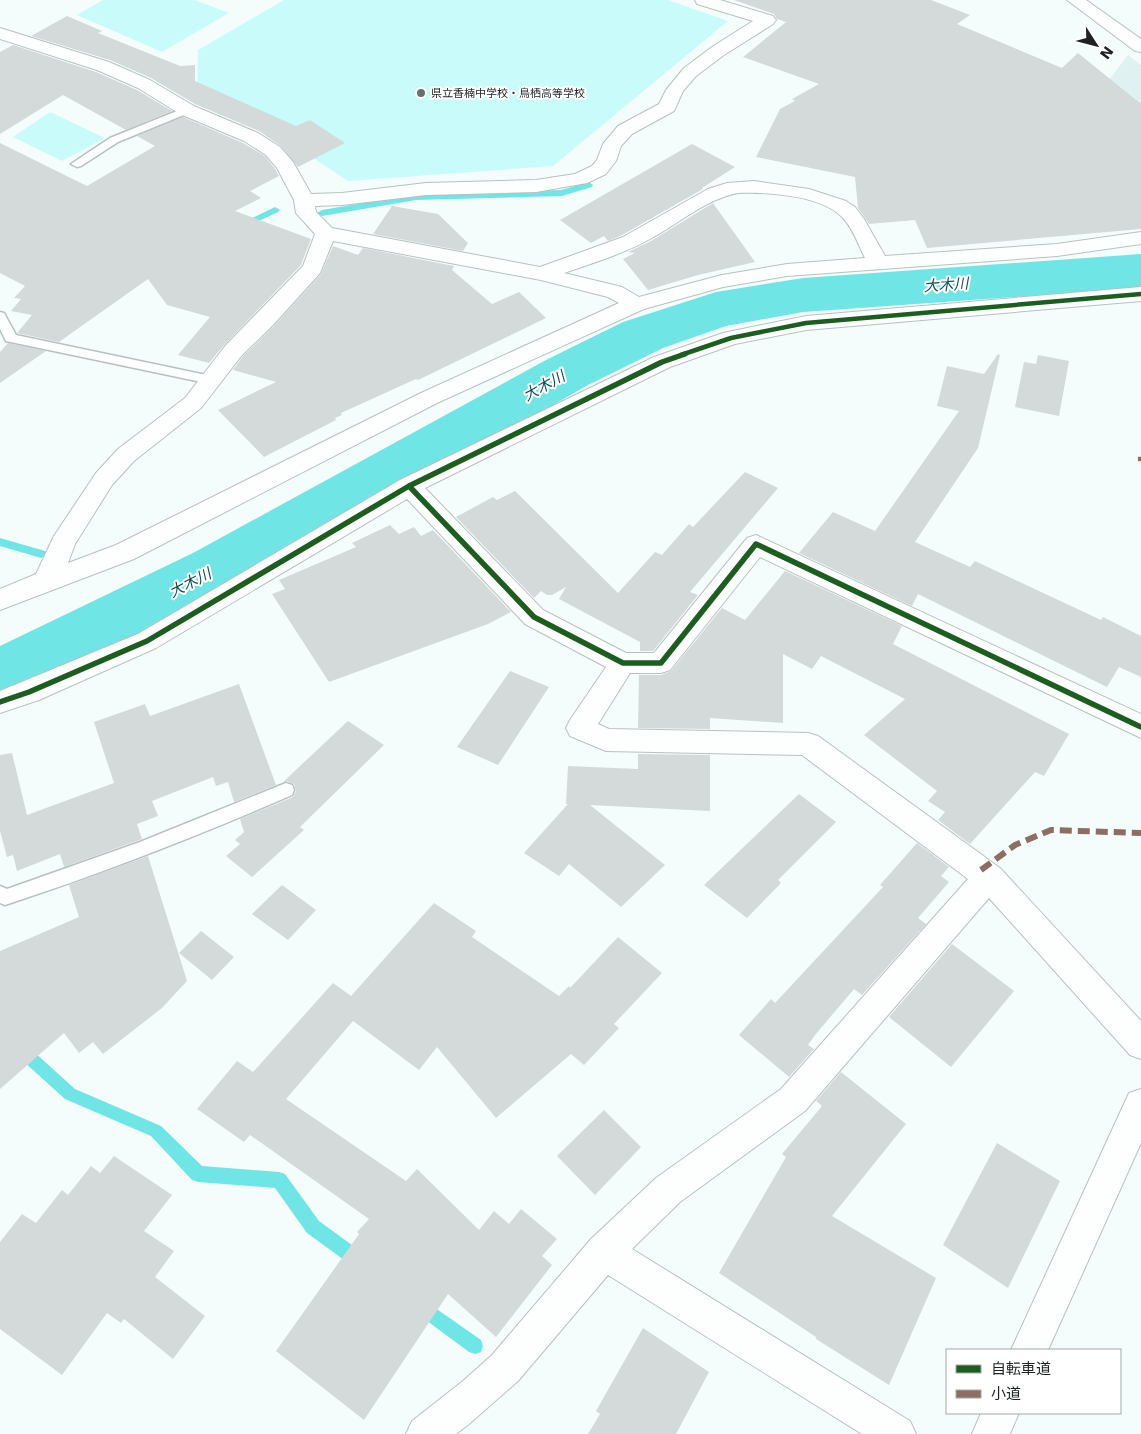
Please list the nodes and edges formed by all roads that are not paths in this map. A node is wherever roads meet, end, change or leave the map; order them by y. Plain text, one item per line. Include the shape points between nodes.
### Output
1 (703, 0) edge
2 (1075, 0) edge
3 (0, 33) edge
4 (1141, 46) edge
5 (187, 110) junction
6 (77, 164) dead end
7 (304, 200) junction
8 (325, 233) junction
9 (1141, 238) edge
10 (878, 264) junction
11 (541, 274) junction
12 (1141, 294) edge
13 (636, 304) junction
14 (0, 316) edge
15 (211, 380) junction
16 (409, 486) junction
17 (45, 581) junction
18 (0, 600) edge
19 (623, 663) junction
20 (0, 702) edge
21 (1141, 727) edge
22 (286, 790) dead end
23 (990, 877) junction
24 (0, 894) edge
25 (1141, 1044) edge
26 (1141, 1105) edge
27 (604, 1252) junction
28 (1029, 1349) edge
29 (1000, 1414) edge
30 (425, 1434) edge
31 (897, 1434) edge
32 (991, 1434) edge

1 - 7 street via 767,20 690,72 675,90 667,107 625,130 612,144 599,170 580,179 536,186 426,189
2 - 4 street
3 - 5 street via 102,66 144,84
5 - 6 lane via 114,140
5 - 7 street via 251,137 273,151 286,166
7 - 8 street via 306,213
8 - 11 street
8 - 15 street via 313,268 234,350
9 - 10 street via 1057,250
10 - 11 street via 856,220 846,209 822,198 790,190 752,186 728,188 631,241
10 - 13 street via 768,273 722,281
11 - 13 street via 615,292
12 - 16 street via 806,323 731,338 662,362
13 - 17 street via 429,398 125,552
14 - 15 lane via 11,338
15 - 17 street via 193,403 126,455 104,479 63,542
16 - 19 street via 534,617
16 - 20 street via 148,641
17 - 18 street
19 - 21 street via 661,663 756,544
19 - 23 street via 580,728 606,740 808,744
22 - 24 lane via 202,826 42,886 5,897
23 - 25 street
23 - 27 street via 793,1100 668,1190
26 - 28 street
27 - 30 street via 503,1369
27 - 31 street
29 - 32 street

